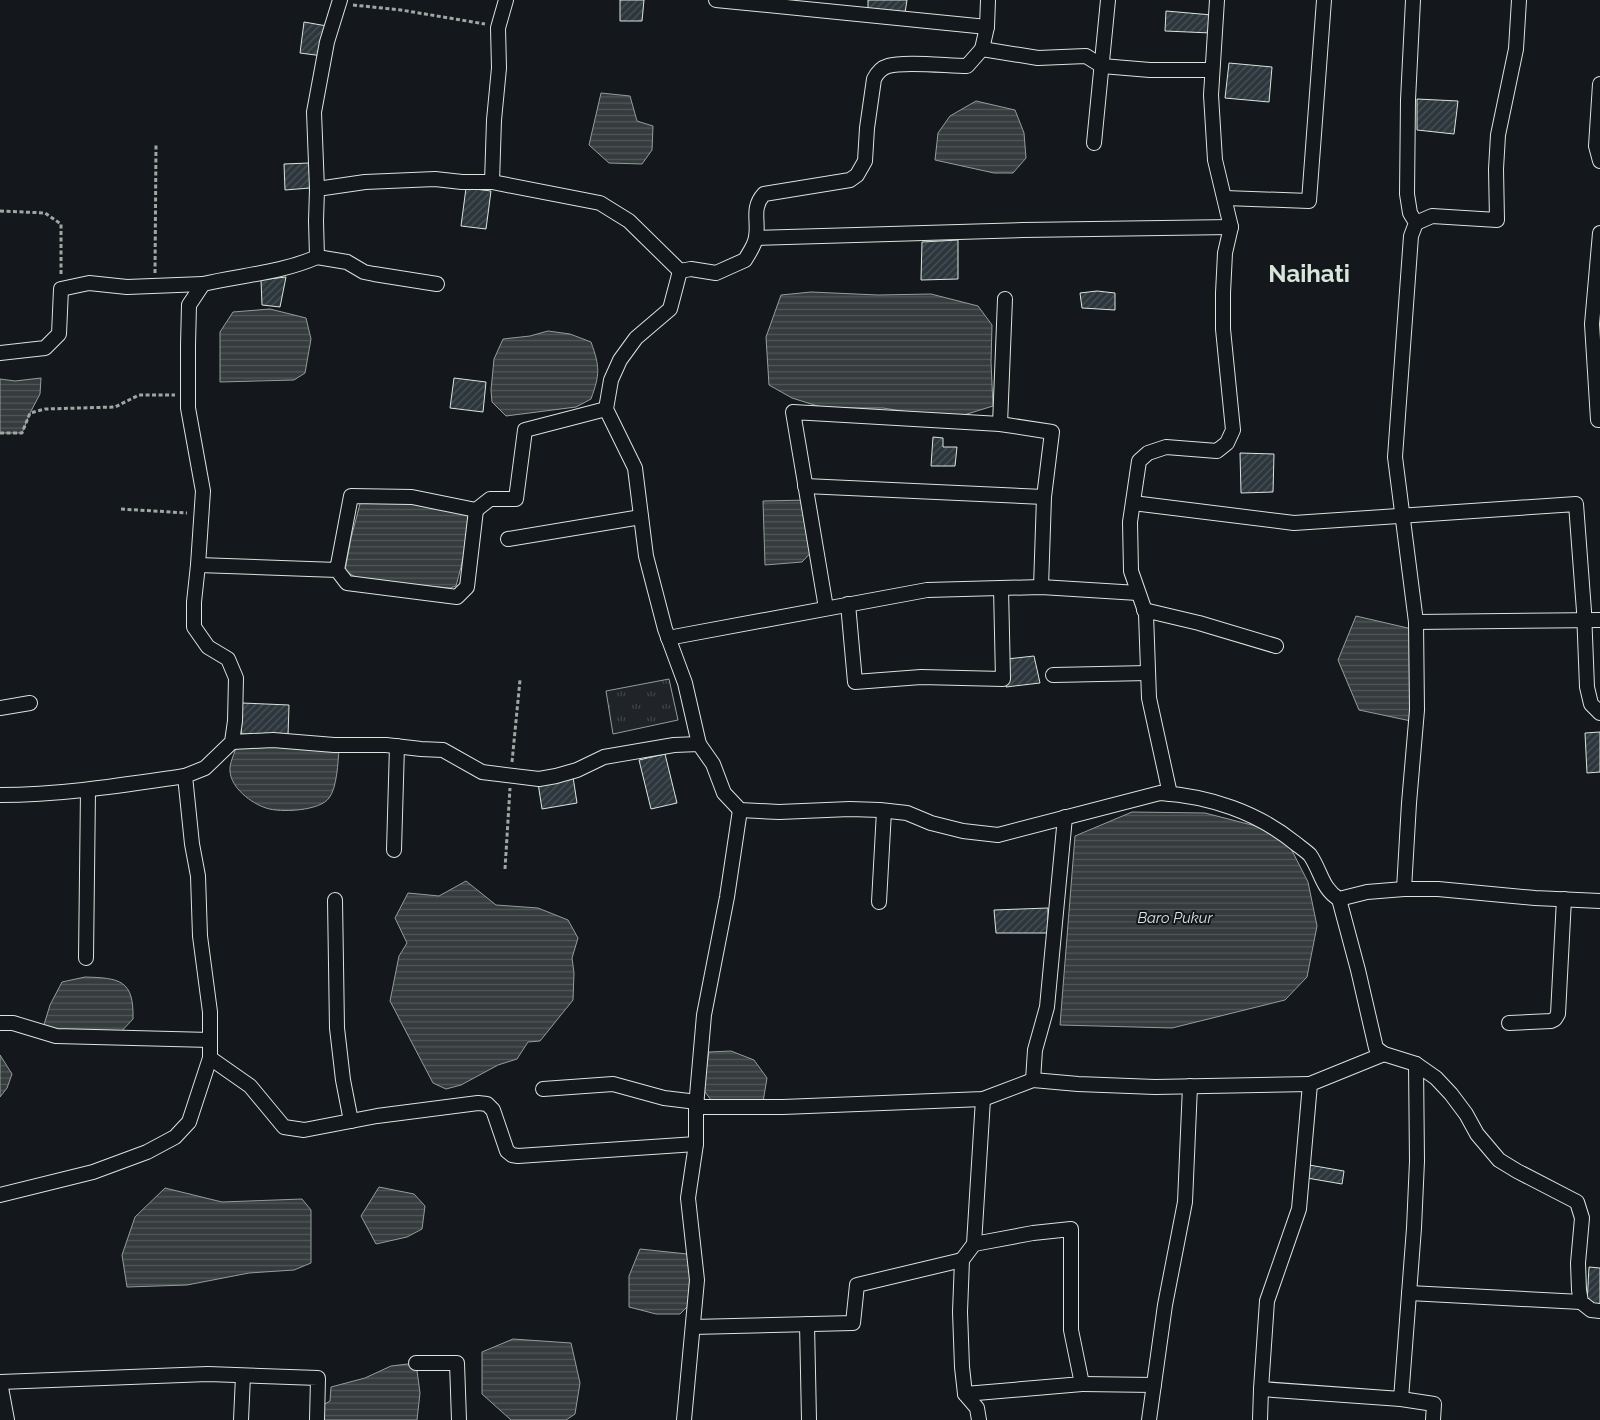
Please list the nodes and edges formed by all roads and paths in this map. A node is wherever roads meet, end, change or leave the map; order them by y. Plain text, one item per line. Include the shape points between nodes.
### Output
1 (506, 0) edge
2 (716, 0) edge
3 (988, 0) edge
4 (1108, 0) edge
5 (1217, 0) edge
6 (1324, 0) edge
7 (1413, 0) edge
8 (1519, 0) edge
9 (340, 2) edge
10 (987, 27) junction
11 (498, 28) junction
12 (982, 49) junction
13 (1102, 66) junction
14 (1212, 70) junction
15 (1600, 84) edge
16 (1094, 143) dead end
17 (156, 144) dead end
18 (1600, 161) edge
19 (492, 182) junction
20 (317, 189) junction
21 (1225, 198) junction
22 (0, 211) edge
23 (1416, 223) junction
24 (1232, 227) junction
25 (1600, 234) edge
26 (756, 238) junction
27 (317, 257) junction
28 (680, 271) junction
29 (203, 284) junction
30 (437, 284) dead end
31 (155, 286) junction
32 (61, 289) junction
33 (1005, 300) dead end
34 (0, 353) edge
35 (188, 395) junction
36 (606, 409) junction
37 (1600, 420) edge
38 (1000, 424) junction
39 (0, 433) edge
40 (805, 486) junction
41 (1044, 497) junction
42 (1133, 503) junction
43 (121, 509) dead end
44 (476, 510) junction
45 (203, 513) junction
46 (1402, 516) junction
47 (641, 517) junction
48 (508, 539) dead end
49 (198, 565) junction
50 (337, 570) junction
51 (1041, 587) junction
52 (1001, 588) junction
53 (1138, 592) junction
54 (848, 604) junction
55 (826, 608) junction
56 (1144, 610) junction
57 (1584, 620) junction
58 (1600, 620) edge
59 (1416, 622) junction
60 (668, 638) junction
61 (1276, 646) dead end
62 (1148, 673) junction
63 (1053, 675) dead end
64 (30, 703) dead end
65 (0, 708) edge
66 (1600, 713) edge
67 (232, 742) junction
68 (699, 744) junction
69 (397, 746) junction
70 (184, 776) junction
71 (88, 790) junction
72 (1170, 794) junction
73 (0, 795) edge
74 (740, 810) junction
75 (884, 811) junction
76 (1065, 817) junction
77 (394, 850) dead end
78 (1404, 889) junction
79 (1564, 899) junction
80 (335, 900) dead end
81 (1339, 900) junction
82 (1600, 900) edge
83 (879, 902) dead end
84 (86, 958) dead end
85 (0, 1023) edge
86 (1509, 1024) dead end
87 (210, 1040) junction
88 (1384, 1054) junction
89 (210, 1058) junction
90 (1416, 1064) junction
91 (1033, 1080) junction
92 (1310, 1084) junction
93 (1190, 1086) junction
94 (543, 1089) dead end
95 (983, 1099) junction
96 (697, 1104) junction
97 (350, 1121) junction
98 (696, 1144) junction
99 (0, 1194) edge
100 (974, 1244) junction
101 (962, 1260) junction
102 (1409, 1293) junction
103 (1581, 1302) junction
104 (1600, 1311) edge
105 (808, 1324) junction
106 (693, 1327) junction
107 (416, 1364) dead end
108 (243, 1376) junction
109 (0, 1382) edge
110 (1082, 1384) junction
111 (1154, 1385) junction
112 (1261, 1389) junction
113 (965, 1394) junction
114 (1401, 1400) junction
115 (7, 1420) edge
116 (241, 1420) edge
117 (317, 1420) edge
118 (459, 1420) edge
119 (684, 1420) edge
120 (809, 1420) edge
121 (979, 1420) edge
122 (1149, 1420) edge
123 (1260, 1420) edge
124 (1433, 1420) edge

1 - 11 street
2 - 10 street
3 - 10 street
4 - 13 street
5 - 14 street
6 - 21 street via 1309,201
7 - 23 street via 1407,194 1410,213
8 - 23 street via 1516,49 1498,135 1498,220 1432,216
9 - 11 path via 472,21
9 - 20 street via 327,42 314,112
10 - 12 street
11 - 19 street via 499,68
12 - 13 street via 1038,58 1086,56
12 - 26 street via 967,66 897,65 877,72 862,169 850,180 764,194 758,200 756,210
13 - 14 street
13 - 16 street
14 - 21 street via 1215,160
15 - 18 street via 1596,146
17 - 31 path
19 - 20 street via 435,179 365,182
19 - 28 street via 600,203 629,221
20 - 27 street
21 - 24 street
22 - 32 path via 45,213 62,224
23 - 46 street via 1411,236 1395,457
24 - 26 street
24 - 42 street via 1225,253 1223,329 1233,430 1227,443 1217,451 1166,447 1148,452 1139,461
25 - 37 street via 1592,324
26 - 28 street via 745,260 716,273 691,269
27 - 29 street via 269,272
27 - 30 street via 348,262 364,272
28 - 36 street via 670,309 636,338 620,360 611,380
29 - 31 street
29 - 35 street via 189,305
31 - 32 street via 88,283
32 - 34 street via 60,334 45,348
33 - 38 street
35 - 39 path via 139,395 115,407 45,409 30,413 22,433
35 - 45 street via 203,491
36 - 44 street via 524,430 516,499 490,499
36 - 47 street via 635,468
38 - 40 street via 792,412
38 - 41 street via 1052,432
40 - 41 street
40 - 55 street
41 - 51 street
42 - 46 street via 1294,523
42 - 53 street via 1131,571
43 - 45 path
44 - 50 street via 412,497 351,496
44 - 50 street via 467,587 458,598 348,583
45 - 49 street
46 - 57 street via 1576,504
46 - 59 street
47 - 48 street
47 - 60 street via 646,556
49 - 50 street
49 - 67 street via 194,627 208,647 228,659 236,678
51 - 52 street
51 - 53 street
52 - 54 street via 927,590
52 - 54 street via 1003,679 921,677 856,682
53 - 56 street
54 - 55 street
55 - 60 street
56 - 61 street
56 - 62 street
57 - 58 street
57 - 59 street
57 - 66 street via 1587,687 1591,704
59 - 78 street via 1417,710
60 - 68 street via 685,682
62 - 63 street
62 - 72 street via 1148,698
64 - 65 street
67 - 69 street via 273,740
67 - 70 street via 205,768
68 - 69 street via 604,757 577,770 539,779 482,772 442,750
68 - 74 street via 713,764 724,793
69 - 77 street
70 - 71 street
70 - 87 street via 198,876
71 - 73 street
71 - 84 street
72 - 76 street via 1160,793
72 - 81 street via 1220,804 1254,816 1283,833 1310,854 1324,885
74 - 75 street via 779,812 850,808
74 - 96 street via 704,1015
75 - 76 street via 907,813 963,831 998,834
75 - 83 street
76 - 91 street via 1047,1008 1035,1050
78 - 79 street
78 - 81 street via 1367,892
79 - 82 street
79 - 86 street via 1558,1014 1551,1021
80 - 97 street via 337,1028
81 - 88 street via 1372,1036 1376,1048
85 - 87 street via 13,1023 56,1036
87 - 89 street
88 - 90 street
88 - 92 street
89 - 97 street via 250,1086 284,1127 304,1130
89 - 99 street via 189,1122 175,1137 147,1152 93,1172
90 - 102 street via 1417,1161
90 - 103 street via 1451,1094 1498,1160 1577,1202 1582,1218 1578,1263
91 - 93 street
91 - 95 street
92 - 93 street
92 - 112 street via 1299,1209 1267,1301
93 - 111 street via 1185,1202 1165,1305
94 - 96 street via 613,1084
95 - 96 street via 783,1107
95 - 100 street
96 - 98 street
97 - 98 street via 478,1103 487,1104 493,1110 508,1152 512,1155
98 - 106 street via 688,1198 698,1280
100 - 101 street
100 - 110 street via 1071,1229 1071,1330
101 - 105 street via 857,1285 852,1323
101 - 113 street via 960,1312
102 - 103 street
102 - 114 street
103 - 104 street via 1591,1310
105 - 106 street
105 - 120 street
106 - 119 street
107 - 118 street via 457,1363
108 - 109 street via 208,1374
108 - 116 street
108 - 117 street via 318,1378
109 - 115 street
110 - 111 street
110 - 113 street
111 - 122 street
112 - 114 street
112 - 123 street
113 - 121 street via 977,1408
114 - 124 street via 1434,1404

